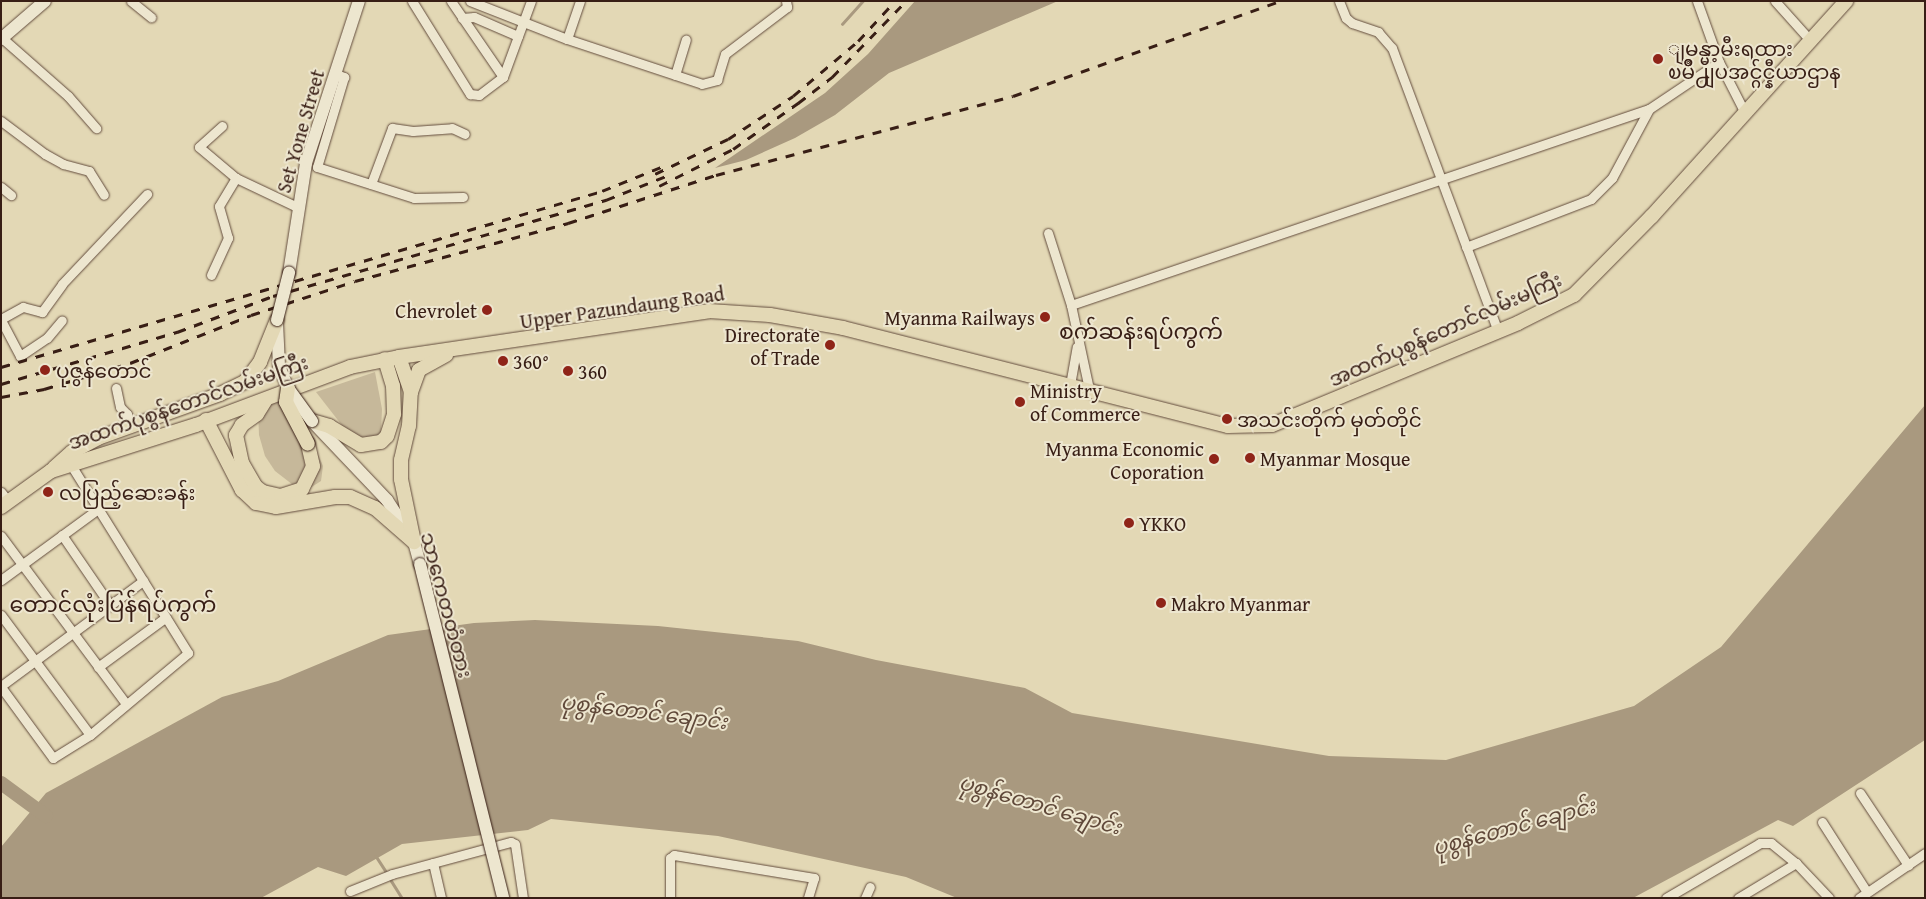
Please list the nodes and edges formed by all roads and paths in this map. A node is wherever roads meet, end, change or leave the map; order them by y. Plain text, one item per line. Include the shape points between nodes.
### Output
1 (45, 1) edge
2 (131, 1) edge
3 (358, 1) edge
4 (412, 1) edge
5 (451, 1) edge
6 (470, 1) edge
7 (531, 1) edge
8 (786, 1) edge
9 (1339, 1) edge
10 (1697, 1) edge
11 (1775, 1) edge
12 (1846, 1) edge
13 (577, 2) edge
14 (151, 17) dead end
15 (462, 18) junction
16 (523, 22) junction
17 (518, 36) junction
18 (2, 38) edge
19 (567, 39) junction
20 (686, 40) dead end
21 (1810, 40) junction
22 (1719, 62) junction
23 (336, 74) junction
24 (675, 75) junction
25 (503, 77) junction
26 (1649, 109) junction
27 (1745, 113) junction
28 (1, 121) edge
29 (222, 126) dead end
30 (96, 128) dead end
31 (465, 134) dead end
32 (236, 178) junction
33 (1440, 179) junction
34 (371, 184) junction
35 (1, 187) edge
36 (147, 194) dead end
37 (12, 195) dead end
38 (104, 195) dead end
39 (463, 196) dead end
40 (297, 207) junction
41 (1048, 233) dead end
42 (1466, 246) junction
43 (289, 273) joint
44 (211, 275) dead end
45 (1071, 306) junction
46 (1, 319) edge
47 (62, 320) dead end
48 (277, 320) junction
49 (1498, 331) junction
50 (1078, 342) junction
51 (453, 351) junction
52 (399, 357) junction
53 (385, 359) junction
54 (1070, 385) junction
55 (116, 388) dead end
56 (288, 388) junction
57 (1089, 389) junction
58 (411, 392) junction
59 (265, 401) junction
60 (206, 420) junction
61 (312, 422) junction
62 (1228, 426) joint
63 (131, 427) junction
64 (71, 465) junction
65 (51, 471) junction
66 (4, 500) edge
67 (98, 509) junction
68 (62, 535) junction
69 (1, 536) edge
70 (414, 542) junction
71 (22, 564) junction
72 (1, 580) edge
73 (143, 581) junction
74 (110, 605) junction
75 (1, 615) edge
76 (166, 617) junction
77 (73, 633) junction
78 (35, 661) junction
79 (98, 667) junction
80 (1, 686) edge
81 (126, 704) junction
82 (90, 735) junction
83 (1860, 793) dead end
84 (1822, 822) dead end
85 (1925, 853) edge
86 (433, 863) junction
87 (1796, 863) junction
88 (1908, 865) junction
89 (870, 887) dead end
90 (350, 892) dead end
91 (1867, 892) junction
92 (811, 897) edge
93 (441, 898) edge
94 (503, 898) edge
95 (523, 898) edge
96 (670, 898) edge
97 (865, 898) edge
98 (1666, 898) edge
99 (1738, 898) edge
100 (1830, 898) edge
101 (1859, 898) edge

1 - 18 main road
2 - 14 street
3 - 23 main road, Set Yone Street
4 - 25 street via 470,94 479,95
5 - 15 street
6 - 16 street
7 - 16 street
8 - 24 street via 787,7 726,54 717,80 702,84
9 - 33 street via 1352,24 1378,32 1392,48
10 - 22 street
11 - 21 street
12 - 21 main road
13 - 19 street
15 - 17 street via 474,17
15 - 25 street
16 - 17 street
16 - 19 street
17 - 25 street
18 - 30 street via 68,96
19 - 24 street
20 - 24 street
21 - 27 main road
22 - 26 street
22 - 27 street
23 - 34 street via 344,77 317,167
23 - 40 main road, Set Yone Street via 306,163
26 - 33 street
26 - 42 street via 1612,178 1591,199
27 - 49 main road, အထက်ပုစွန်တောင်လမ်းမကြီး via 1590,281 1574,295
28 - 38 street via 62,164 89,171
29 - 32 street via 199,147
31 - 34 street via 452,128 413,131 392,128
32 - 40 street
32 - 44 street via 218,206 228,238
33 - 42 street
33 - 45 street
34 - 39 street via 414,198
35 - 37 street
36 - 46 street via 62,284 42,312 23,307
40 - 43 main road, Set Yone Street
41 - 45 street
42 - 49 street
43 - 48 main road, သာကေတတံတား, bridge
45 - 50 street
46 - 47 street via 20,356 47,338
48 - 56 main road, သာကေတတံတား via 279,366
48 - 63 main road via 260,362 245,382
49 - 62 main road, အထက်ပုစွန်တောင်လမ်းမကြီး via 1295,418 1264,426
50 - 54 street
50 - 57 street
51 - 52 main road, Upper Pazundaung Road
51 - 54 main road, Upper Pazundaung Road via 709,311 741,312 843,328
51 - 58 main road via 419,370
52 - 53 main road, အထက်ပုစွန်တောင်လမ်းမကြီး
52 - 58 main road
53 - 59 main road, အထက်ပုစွန်တောင်လမ်းမကြီး via 316,378
53 - 61 main road via 393,386 394,414 387,436 381,442 361,445 329,426
54 - 57 main road, Upper Pazundaung Road
55 - 63 street via 120,407 127,414
56 - 59 main road, bridge via 286,402 308,444 313,466 302,489 281,496 256,487 242,463 236,435
56 - 61 main road, သာကေတတံတား, bridge
57 - 62 main road, Upper Pazundaung Road
58 - 70 main road via 409,426 401,460
59 - 60 main road, အထက်ပုစွန်တောင်လမ်းမကြီး
60 - 64 main road, အထက်ပုစွန်တောင်လမ်းမကြီး
60 - 70 main road via 242,490 256,503 276,508 350,497 374,508
61 - 70 main road, သာကေတတံတား via 387,500
63 - 65 main road via 98,438 72,452
64 - 65 main road, အထက်ပုစွန်တောင်လမ်းမကြီး
64 - 67 street
65 - 66 main road, အထက်ပုစွန်တောင်လမ်းမကြီး
67 - 68 street
67 - 73 street
68 - 71 street
68 - 74 street
69 - 71 street
70 - 94 main road, သာကေတတံတား, bridge
71 - 72 street
71 - 77 street
73 - 74 street
73 - 76 street
74 - 77 street
75 - 78 street
76 - 79 street
76 - 81 street via 188,653
77 - 78 street
77 - 79 street
78 - 80 street
78 - 82 street
79 - 81 street
80 - 82 street via 53,758
81 - 82 street
83 - 88 street
84 - 91 street
85 - 88 street
86 - 90 street via 392,874
86 - 93 street
86 - 95 street via 513,842
87 - 98 street via 1771,843 1760,843
87 - 99 street
87 - 100 street
88 - 91 street
89 - 97 street
91 - 101 street
92 - 96 street via 816,879 672,856

